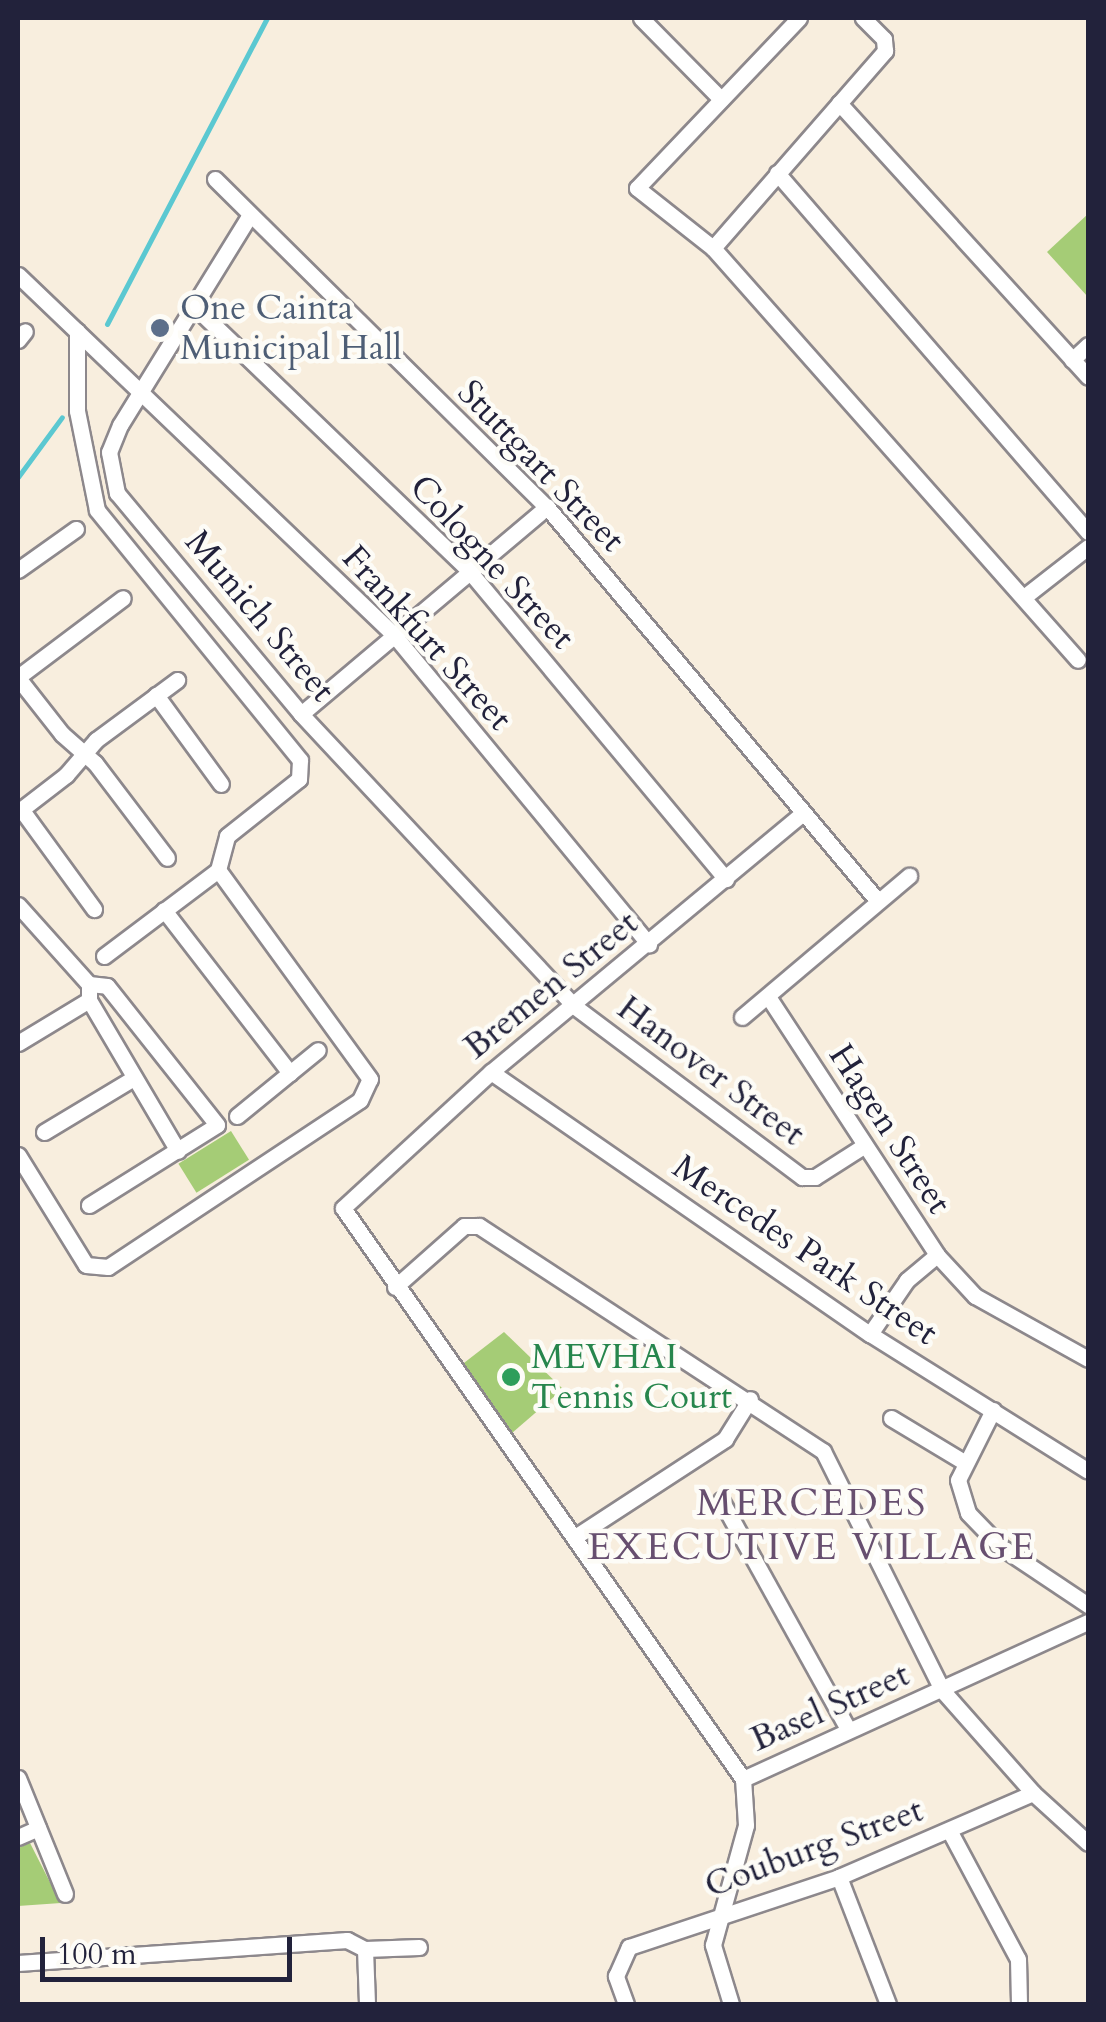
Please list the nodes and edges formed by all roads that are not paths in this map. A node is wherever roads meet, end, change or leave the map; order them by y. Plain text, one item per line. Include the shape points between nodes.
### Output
1 (798, 18) edge
2 (864, 18) edge
3 (650, 21) edge
4 (721, 99) junction
5 (840, 103) junction
6 (777, 172) junction
7 (215, 180) dead end
8 (248, 218) junction
9 (713, 248) junction
10 (18, 275) edge
11 (193, 305) junction
12 (77, 331) junction
13 (1088, 345) edge
14 (1072, 360) junction
15 (1088, 377) edge
16 (140, 390) junction
17 (547, 507) junction
18 (76, 528) dead end
19 (1088, 532) edge
20 (1088, 547) edge
21 (18, 570) edge
22 (470, 572) junction
23 (1024, 596) junction
24 (124, 598) dead end
25 (394, 636) junction
26 (1078, 660) dead end
27 (18, 677) edge
28 (177, 680) dead end
29 (156, 695) junction
30 (302, 714) junction
31 (82, 752) junction
32 (221, 784) dead end
33 (19, 811) edge
34 (803, 813) junction
35 (167, 858) dead end
36 (218, 870) junction
37 (909, 876) dead end
38 (726, 880) junction
39 (877, 900) junction
40 (18, 905) edge
41 (94, 909) dead end
42 (164, 910) junction
43 (24, 926) edge
44 (649, 944) junction
45 (104, 956) dead end
46 (89, 992) junction
47 (769, 998) junction
48 (574, 1006) junction
49 (742, 1017) dead end
50 (18, 1043) edge
51 (318, 1050) dead end
52 (491, 1072) junction
53 (290, 1073) junction
54 (132, 1079) junction
55 (237, 1116) dead end
56 (44, 1132) dead end
57 (865, 1145) junction
58 (178, 1151) junction
59 (18, 1155) edge
60 (89, 1205) dead end
61 (937, 1255) junction
62 (395, 1287) junction
63 (870, 1334) junction
64 (1088, 1359) edge
65 (750, 1399) junction
66 (992, 1410) junction
67 (891, 1418) dead end
68 (964, 1462) junction
69 (1088, 1472) edge
70 (721, 1500) dead end
71 (578, 1536) junction
72 (1088, 1604) edge
73 (1088, 1622) edge
74 (942, 1690) junction
75 (847, 1727) junction
76 (18, 1778) edge
77 (744, 1779) junction
78 (1033, 1793) junction
79 (38, 1828) junction
80 (950, 1830) junction
81 (18, 1837) edge
82 (1088, 1843) edge
83 (840, 1877) junction
84 (65, 1894) dead end
85 (721, 1916) junction
86 (420, 1947) dead end
87 (365, 1949) junction
88 (18, 1963) edge
89 (367, 2004) edge
90 (626, 2004) edge
91 (731, 2004) edge
92 (888, 2004) edge
93 (1019, 2004) edge

1 - 4 street
2 - 5 street via 886,51
3 - 4 street
4 - 9 street via 637,188
5 - 6 street
5 - 14 street
6 - 9 street
6 - 19 street
7 - 8 street, Stuttgart Street
8 - 11 street, Munich Street
8 - 17 street, Stuttgart Street
9 - 23 street
10 - 12 street, Frankfurt Street
11 - 16 street, Munich Street
11 - 22 street, Cologne Street
12 - 16 street, Frankfurt Street
12 - 36 street via 77,411 97,510 300,760 299,779 227,836
13 - 14 street
14 - 15 street
16 - 25 street, Frankfurt Street
16 - 30 street, Munich Street via 109,452 118,493
17 - 22 street
17 - 34 street, Stuttgart Street
18 - 21 street
20 - 23 street
22 - 25 street
22 - 38 street, Cologne Street
23 - 26 street
24 - 27 street
25 - 30 street
25 - 44 street, Frankfurt Street
27 - 31 street
28 - 29 street
29 - 31 street
29 - 32 street
30 - 48 street, Munich Street
31 - 33 street via 66,774
31 - 35 street
33 - 41 street
34 - 38 street, Bremen Street
34 - 39 street
36 - 42 street
36 - 59 street via 370,1079 368,1090 275,1159 96,1270 86,1265
37 - 39 street
38 - 44 street, Bremen Street
39 - 47 street
40 - 43 street
42 - 45 street
42 - 53 street
43 - 46 street
44 - 48 street, Bremen Street
46 - 50 street
46 - 54 street
46 - 58 street via 106,986 217,1125
47 - 49 street
47 - 57 street, Hagen Street
48 - 52 street, Bremen Street
48 - 57 street, Hanover Street via 802,1177 815,1177
51 - 53 street
52 - 62 street, Bremen Street via 343,1208
52 - 63 street, Mercedes Park Street
53 - 55 street
54 - 56 street
54 - 58 street
57 - 61 street, Hagen Street
58 - 60 street
61 - 63 street, Hagen Street via 907,1280
61 - 64 street via 975,1296
62 - 65 street via 464,1226 479,1226
62 - 71 street
63 - 66 street, Mercedes Park Street
65 - 71 street via 726,1439
65 - 74 street via 827,1455
66 - 68 street
66 - 69 street, Mercedes Park Street
67 - 68 street
68 - 72 street via 958,1480 968,1513 1001,1548
70 - 75 street
71 - 77 street
73 - 74 street, Basel Street
74 - 75 street, Basel Street
74 - 78 street
75 - 77 street, Basel Street
76 - 79 street
77 - 85 street via 746,1825
78 - 80 street, Couburg Street
78 - 82 street
79 - 81 street
79 - 84 street
80 - 83 street, Couburg Street
80 - 93 street via 1018,1959
83 - 85 street, Couburg Street
83 - 92 street
85 - 90 street, Couburg Street via 629,1947 616,1976
85 - 91 street via 713,1945
86 - 87 street
87 - 88 street via 347,1940
87 - 89 street

